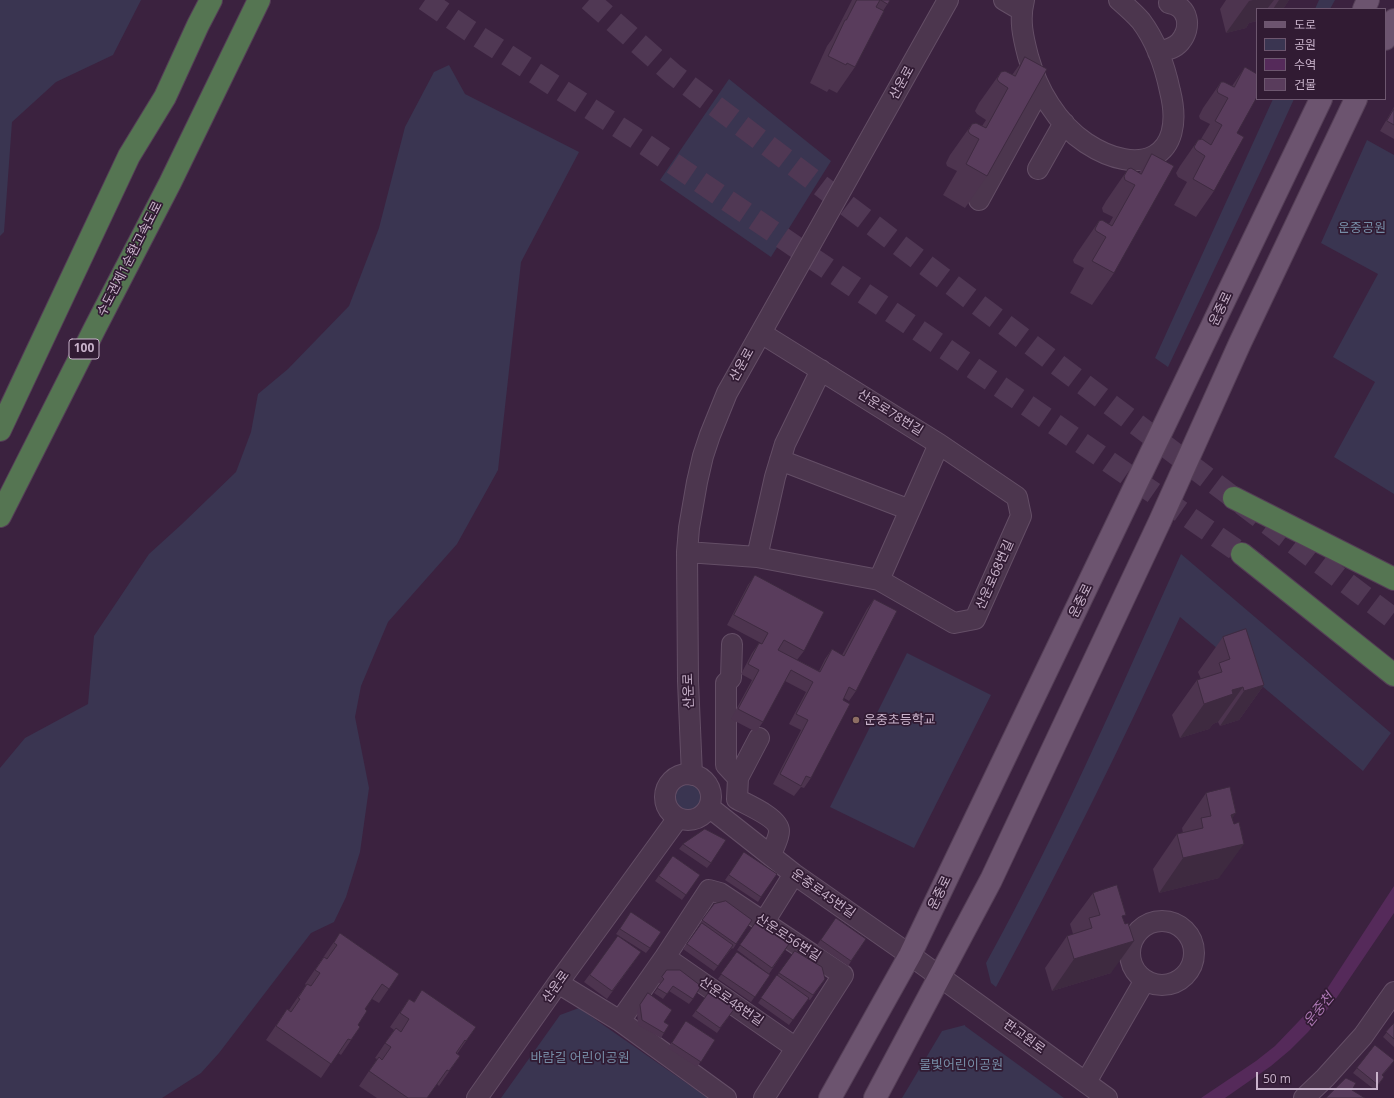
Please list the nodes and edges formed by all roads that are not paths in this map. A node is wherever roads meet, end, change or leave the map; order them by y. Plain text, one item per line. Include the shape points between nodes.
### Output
1 (211, 0) edge
2 (259, 0) edge
3 (948, 0) edge
4 (1004, 0) edge
5 (1119, 0) edge
6 (1169, 3) dead end
7 (1022, 5) edge
8 (1394, 20) edge
9 (1386, 37) edge
10 (1158, 52) junction
11 (1040, 89) junction
12 (1321, 100) edge
13 (1356, 100) edge
14 (1064, 123) junction
15 (1038, 170) dead end
16 (979, 200) edge
17 (760, 333) junction
18 (821, 370) junction
19 (0, 430) edge
20 (939, 444) junction
21 (780, 460) junction
22 (1017, 497) joint
23 (1234, 498) dead end
24 (910, 510) junction
25 (0, 516) edge
26 (687, 552) junction
27 (1242, 554) tunnel mouth
28 (757, 557) junction
29 (1394, 579) edge
30 (879, 580) junction
31 (732, 644) dead end
32 (1394, 675) edge
33 (759, 738) dead end
34 (692, 774) junction
35 (738, 778) junction
36 (709, 807) junction
37 (678, 818) junction
38 (771, 856) junction
39 (794, 874) junction
40 (764, 922) junction
41 (910, 955) junction
42 (665, 957) junction
43 (940, 976) junction
44 (1145, 980) dead end
45 (558, 983) junction
46 (1394, 992) edge
47 (620, 1021) junction
48 (796, 1048) junction
49 (1086, 1082) junction
50 (477, 1098) edge
51 (726, 1098) edge
52 (764, 1098) edge
53 (830, 1098) edge
54 (875, 1098) edge
55 (1107, 1098) edge
56 (1304, 1098) edge

1 - 19 highway via 165,98 129,156
2 - 25 highway, 수도권제1순환고속도로 / 100 via 170,183
3 - 17 street, 산운로
4 - 7 street
5 - 10 street via 1141,22
6 - 10 street via 1176,4 1184,11 1188,21 1187,30 1172,49
7 - 11 street via 1024,44
8 - 9 main road
10 - 14 street via 1173,100 1174,118 1172,133 1166,146 1156,155 1146,160 1134,160 1109,155 1086,143
11 - 14 street
11 - 16 street
12 - 41 main road, 운중로
13 - 43 main road via 997,866
14 - 15 street
17 - 18 street, 산운로78번길
17 - 26 street, 산운로 via 727,393 710,435 692,505
18 - 20 street, 산운로78번길
18 - 21 street via 785,444
20 - 22 street, 산운로78번길
20 - 24 street
21 - 24 street
21 - 28 street
22 - 30 street, 산운로68번길 via 1021,516 975,619 954,623
23 - 29 highway
24 - 30 street
26 - 28 street, 산운로68번길
26 - 34 street, 산운로
27 - 32 highway
28 - 30 street, 산운로68번길
31 - 35 street via 731,678 726,682 726,765
33 - 35 street
34 - 36 street via 709,786
34 - 37 street via 678,777 668,787 668,808
35 - 38 street via 737,799 768,816 779,830
36 - 37 street via 699,818
36 - 38 street, 운중로45번길
37 - 45 street, 산운로
38 - 39 street, 운중로45번길
39 - 40 street
39 - 41 street, 운중로45번길
40 - 42 street, 산운로56번길 via 720,893 710,890
40 - 48 street, 산운로56번길 via 844,975
41 - 43 street, 운중로45번길
41 - 53 main road, 운중로
42 - 47 street
42 - 48 street, 산운로48번길
43 - 49 street, 판교원로
43 - 54 main road
44 - 49 street
45 - 47 street
45 - 50 street, 산운로
46 - 56 street via 1363,1036
47 - 51 street
48 - 52 street
49 - 55 street, 판교원로

